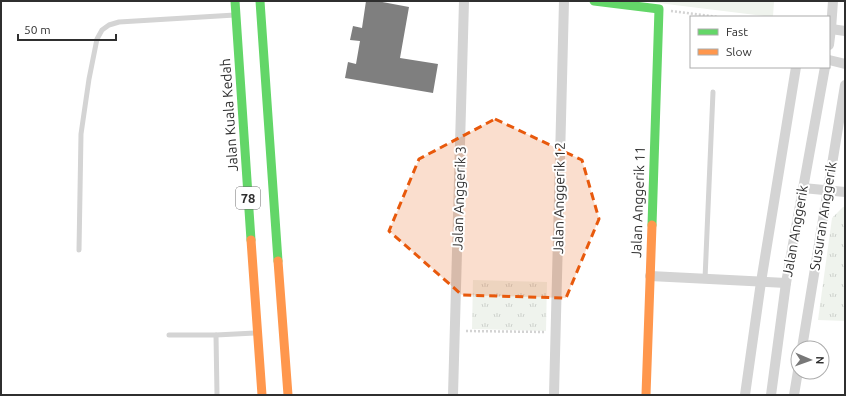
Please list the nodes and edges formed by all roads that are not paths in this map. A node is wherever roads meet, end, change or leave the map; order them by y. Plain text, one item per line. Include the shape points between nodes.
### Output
1 (235, 1) edge
2 (260, 1) edge
3 (464, 1) edge
4 (564, 1) edge
5 (594, 1) edge
6 (833, 1) edge
7 (236, 15) junction
8 (831, 29) junction
9 (845, 31) edge
10 (830, 36) edge
11 (830, 60) edge
12 (845, 64) edge
13 (796, 68) edge
14 (825, 68) edge
15 (845, 85) edge
16 (713, 92) dead end
17 (803, 188) junction
18 (827, 190) junction
19 (845, 192) edge
20 (79, 250) dead end
21 (650, 276) junction
22 (705, 279) junction
23 (761, 282) junction
24 (786, 283) junction
25 (258, 333) junction
26 (169, 335) dead end
27 (216, 335) junction
28 (803, 340) edge
29 (796, 380) edge
30 (217, 395) edge
31 (262, 395) edge
32 (288, 395) edge
33 (453, 395) edge
34 (554, 395) edge
35 (646, 395) edge
36 (745, 395) edge
37 (771, 395) edge
38 (794, 395) edge

1 - 7 main road, Jalan Kuala Kedah / 78
2 - 32 main road, 78
3 - 33 street, Jalan Anggerik 3
4 - 34 street, Jalan Anggerik 12
5 - 21 main road, Jalan Anggerik 11 via 659,9
6 - 8 street
7 - 20 lane via 119,22 102,30 97,39 81,134
7 - 25 main road, Jalan Kuala Kedah / 78
8 - 9 street
8 - 10 street
11 - 12 street
13 - 23 street
14 - 17 street, Jalan Anggerik
15 - 18 street, Susuran Anggerik
16 - 22 lane
17 - 18 street
17 - 24 street, Jalan Anggerik
18 - 19 street
18 - 28 street, Susuran Anggerik
21 - 22 street
21 - 35 main road, Jalan Anggerik 11
22 - 23 street
23 - 24 street
23 - 36 street
24 - 37 street, Jalan Anggerik
25 - 27 lane
25 - 31 main road, Jalan Kuala Kedah / 78
26 - 27 lane
27 - 30 lane
29 - 38 street

